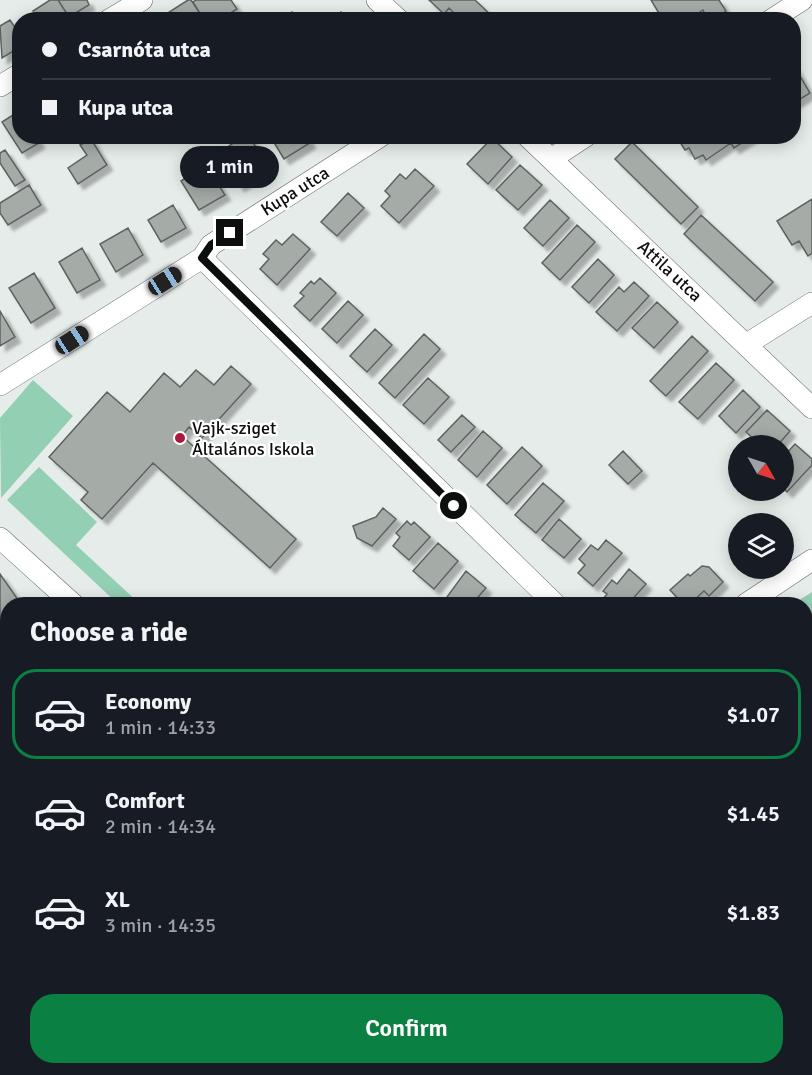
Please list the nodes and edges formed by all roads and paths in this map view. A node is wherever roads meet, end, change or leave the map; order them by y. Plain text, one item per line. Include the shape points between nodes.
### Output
1 (142, 0) edge
2 (377, 0) edge
3 (802, 0) edge
4 (123, 12) edge
5 (390, 12) edge
6 (783, 12) edge
7 (369, 144) edge
8 (535, 144) edge
9 (574, 144) edge
10 (551, 159) junction
11 (202, 258) junction
12 (812, 303) edge
13 (747, 344) junction
14 (0, 385) edge
15 (812, 408) edge
16 (0, 538) edge
17 (812, 560) edge
18 (65, 597) edge
19 (548, 597) edge
20 (756, 597) edge

1 - 4 street
2 - 5 street
3 - 6 street
7 - 11 street, Kupa utca via 211,245
8 - 10 street, Attila utca
9 - 10 street
10 - 13 street, Attila utca
11 - 14 street, Kupa utca
11 - 19 street
12 - 13 street
13 - 15 street, Attila utca
16 - 18 street
17 - 20 street

